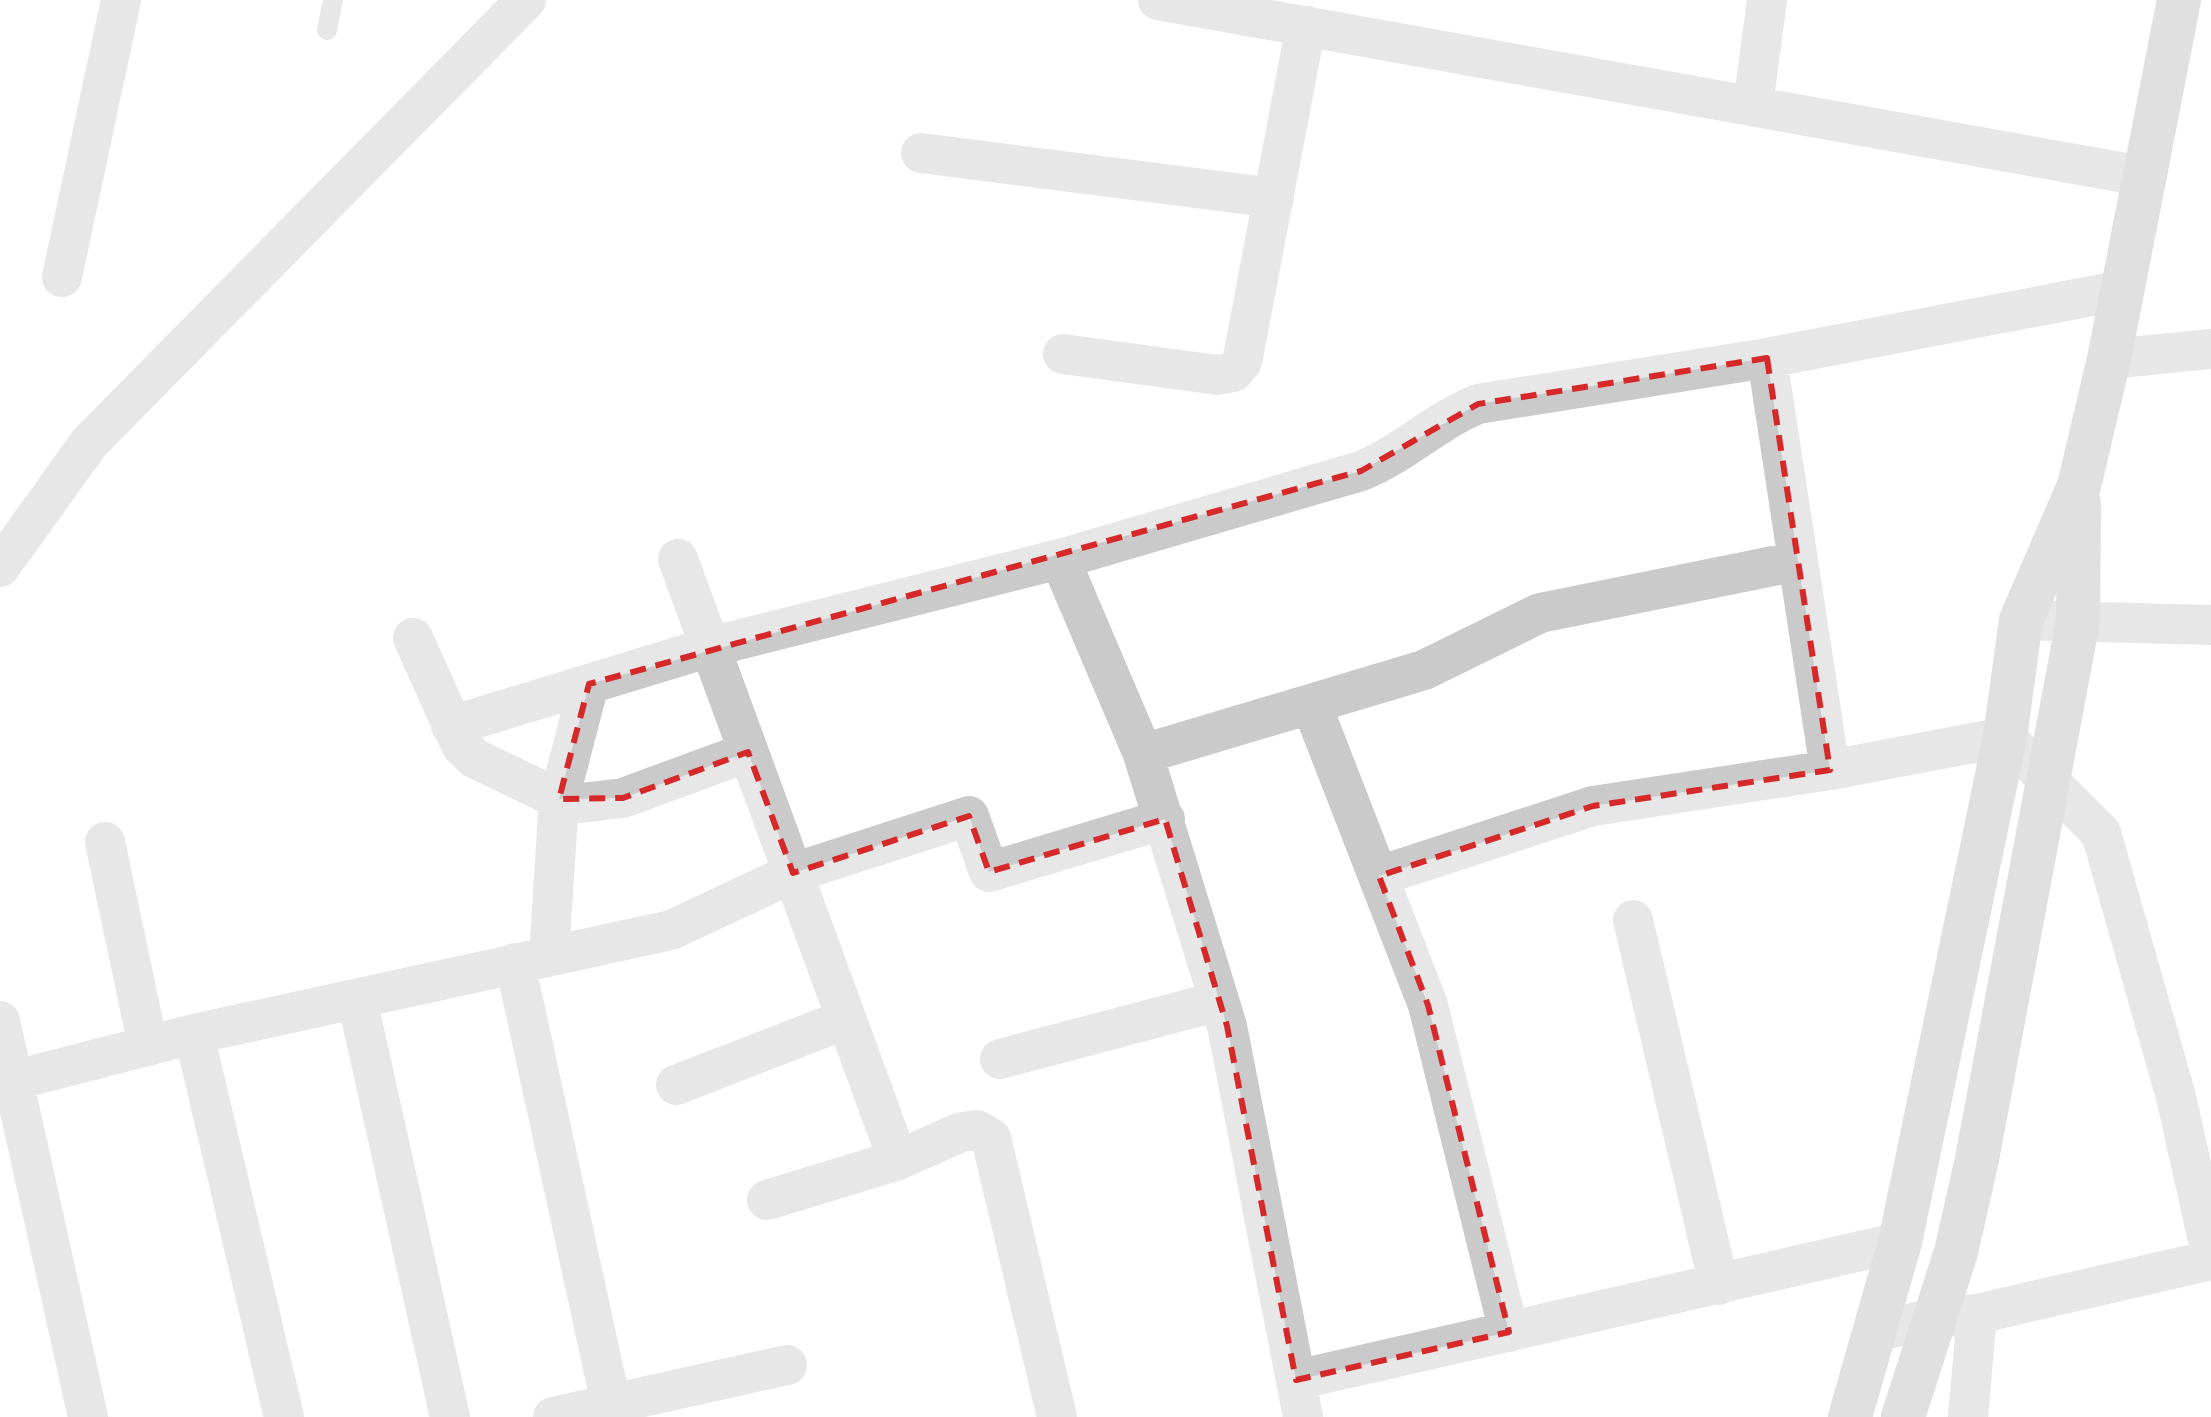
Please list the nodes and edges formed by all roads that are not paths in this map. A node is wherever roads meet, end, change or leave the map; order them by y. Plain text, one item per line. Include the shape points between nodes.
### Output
1 (121, 0) edge
2 (333, 0) edge
3 (526, 0) edge
4 (1158, 0) edge
5 (1767, 0) edge
6 (2179, 0) edge
7 (1306, 26) junction
8 (327, 30) dead end
9 (1753, 106) junction
10 (921, 153) dead end
11 (2142, 176) junction
12 (1274, 198) junction
13 (62, 277) dead end
14 (2123, 290) junction
15 (2211, 349) edge
16 (1063, 354) dead end
17 (1767, 358) junction
18 (2109, 359) junction
19 (2079, 486) junction
20 (678, 559) dead end
21 (1060, 559) junction
22 (1798, 561) junction
23 (0, 567) edge
24 (2021, 620) junction
25 (2078, 621) junction
26 (2211, 625) edge
27 (413, 638) dead end
28 (710, 647) junction
29 (589, 684) junction
30 (1312, 706) junction
31 (451, 726) junction
32 (2005, 737) junction
33 (748, 752) junction
34 (1143, 754) junction
35 (1830, 770) junction
36 (2049, 781) junction
37 (559, 799) junction
38 (1165, 819) junction
39 (105, 842) dead end
40 (793, 873) junction
41 (1379, 876) junction
42 (1633, 920) dead end
43 (532, 960) junction
44 (357, 999) junction
45 (1219, 1001) junction
46 (846, 1019) junction
47 (0, 1021) edge
48 (194, 1034) junction
49 (148, 1046) junction
50 (1000, 1059) dead end
51 (6, 1083) edge
52 (676, 1085) dead end
53 (898, 1160) junction
54 (767, 1200) dead end
55 (1900, 1242) junction
56 (2210, 1244) edge
57 (1719, 1285) junction
58 (1977, 1314) junction
59 (1934, 1318) junction
60 (1509, 1332) junction
61 (1875, 1332) junction
62 (787, 1365) dead end
63 (1299, 1398) edge
64 (628, 1407) edge
65 (88, 1417) edge
66 (284, 1417) edge
67 (450, 1417) edge
68 (553, 1417) edge
69 (1057, 1417) edge
70 (1850, 1417) edge
71 (1903, 1417) edge
72 (1968, 1417) edge

1 - 13 street
2 - 8 lane
3 - 23 street via 89,443
4 - 7 street
5 - 9 street
6 - 11 street
7 - 9 street
7 - 12 street
9 - 11 street
10 - 12 street
11 - 14 street
12 - 16 street via 1242,362 1233,372 1218,375
14 - 17 street
14 - 18 street
15 - 18 street
17 - 21 street via 1478,404 1361,471
17 - 22 street
18 - 19 street
19 - 24 street
19 - 25 street
20 - 28 street
21 - 28 street
21 - 34 street
22 - 30 street via 1540,613 1424,670
22 - 35 street
24 - 25 street
24 - 32 street
25 - 26 street
25 - 36 street
27 - 31 street
28 - 29 street
28 - 33 street
29 - 31 street
29 - 37 street
30 - 34 street
30 - 41 street
31 - 37 street via 474,758
32 - 35 street
32 - 36 street
32 - 55 street
33 - 37 street via 623,798 581,803
33 - 40 street
34 - 38 street
35 - 41 street via 1593,806
36 - 56 street via 2101,833 2176,1097
36 - 59 street via 1968,1203
37 - 43 street
38 - 40 street via 989,872 969,816
38 - 45 street
39 - 49 street
40 - 43 street via 671,930
40 - 46 street
41 - 60 street via 1428,1005
42 - 57 street
43 - 44 street
43 - 64 street
44 - 48 street
44 - 67 street
45 - 50 street
45 - 63 street
46 - 52 street
46 - 53 street
47 - 51 street
48 - 49 street
48 - 66 street
49 - 51 street
51 - 65 street
53 - 54 street
53 - 69 street via 961,1132 977,1130 991,1138
55 - 57 street
55 - 61 street
56 - 58 street
57 - 60 street
58 - 59 street
58 - 72 street
59 - 61 street
59 - 71 street
60 - 63 street
61 - 70 street
62 - 64 street
64 - 68 street

